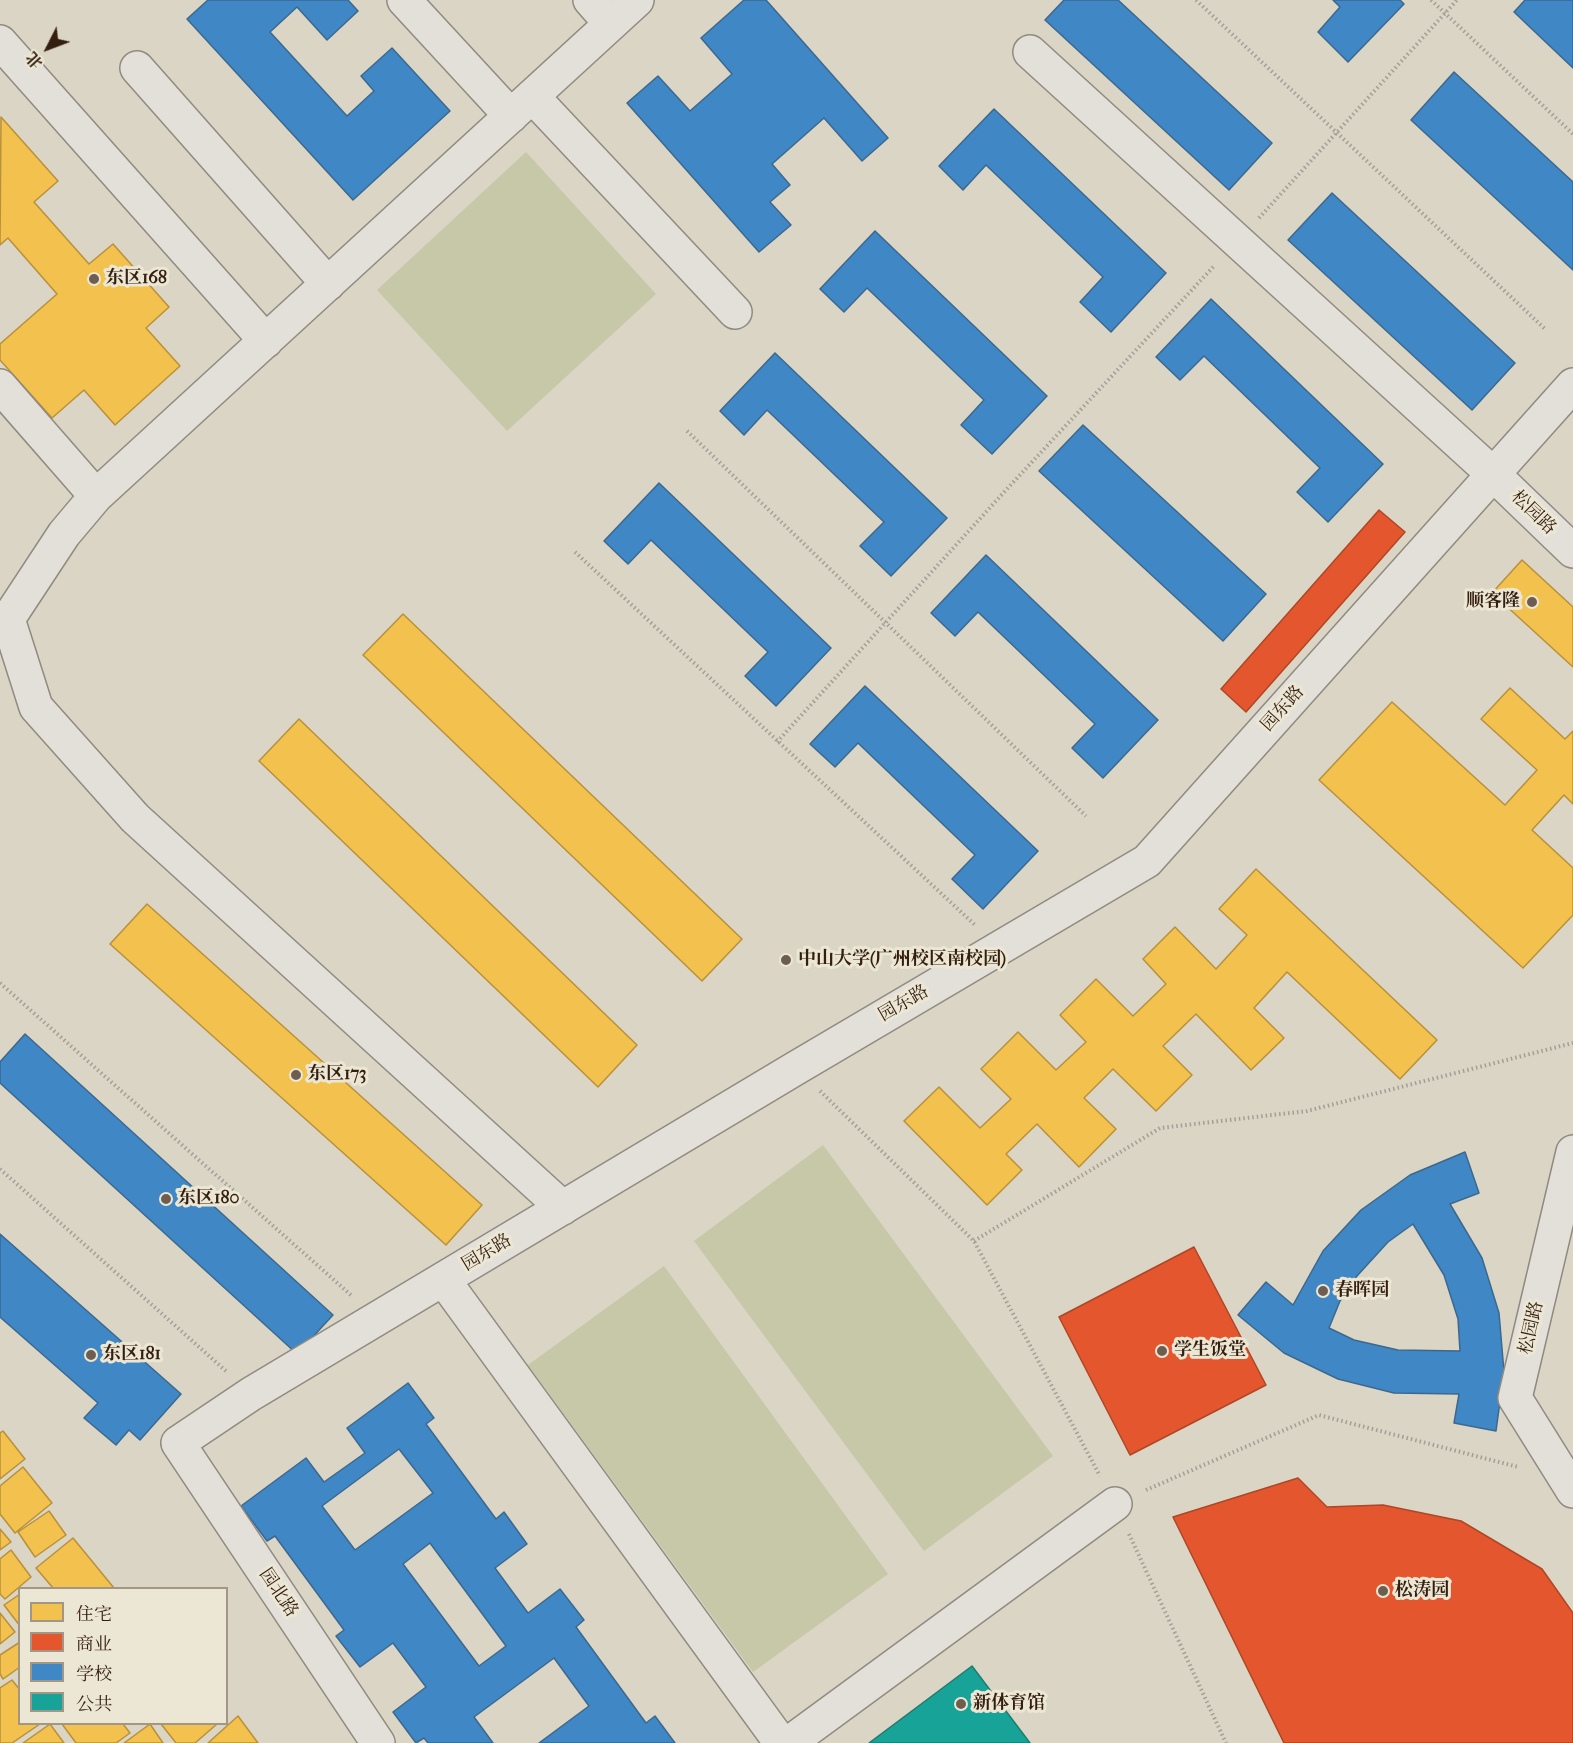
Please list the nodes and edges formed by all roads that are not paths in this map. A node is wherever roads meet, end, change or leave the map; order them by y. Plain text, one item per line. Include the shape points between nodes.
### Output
1 (404, 0) edge
2 (637, 0) edge
3 (600, 12) edge
4 (0, 42) edge
5 (1030, 52) dead end
6 (137, 68) dead end
7 (521, 106) junction
8 (328, 284) junction
9 (735, 312) dead end
10 (266, 341) junction
11 (1573, 385) edge
12 (0, 386) edge
13 (1493, 474) junction
14 (96, 496) junction
15 (1573, 551) edge
16 (1573, 1152) edge
17 (563, 1208) junction
18 (443, 1279) junction
19 (178, 1443) joint
20 (1570, 1485) edge
21 (1115, 1504) road end
22 (378, 1743) edge
23 (781, 1743) edge
24 (789, 1743) edge

1 - 7 street
2 - 3 street
3 - 7 street
4 - 10 street
5 - 13 street, 松园路
6 - 8 street
7 - 8 street
7 - 9 street
8 - 10 street
10 - 14 street
11 - 13 street, 园东路
12 - 14 street
13 - 15 street, 松园路
13 - 17 street, 园东路 via 1147,861
14 - 17 street via 64,534 8,619 36,707 135,818
16 - 20 street, 松园路 via 1515,1398
17 - 18 street, 园东路
18 - 19 street, 园东路 via 251,1394
18 - 23 street
19 - 22 street, 园北路
21 - 24 street

